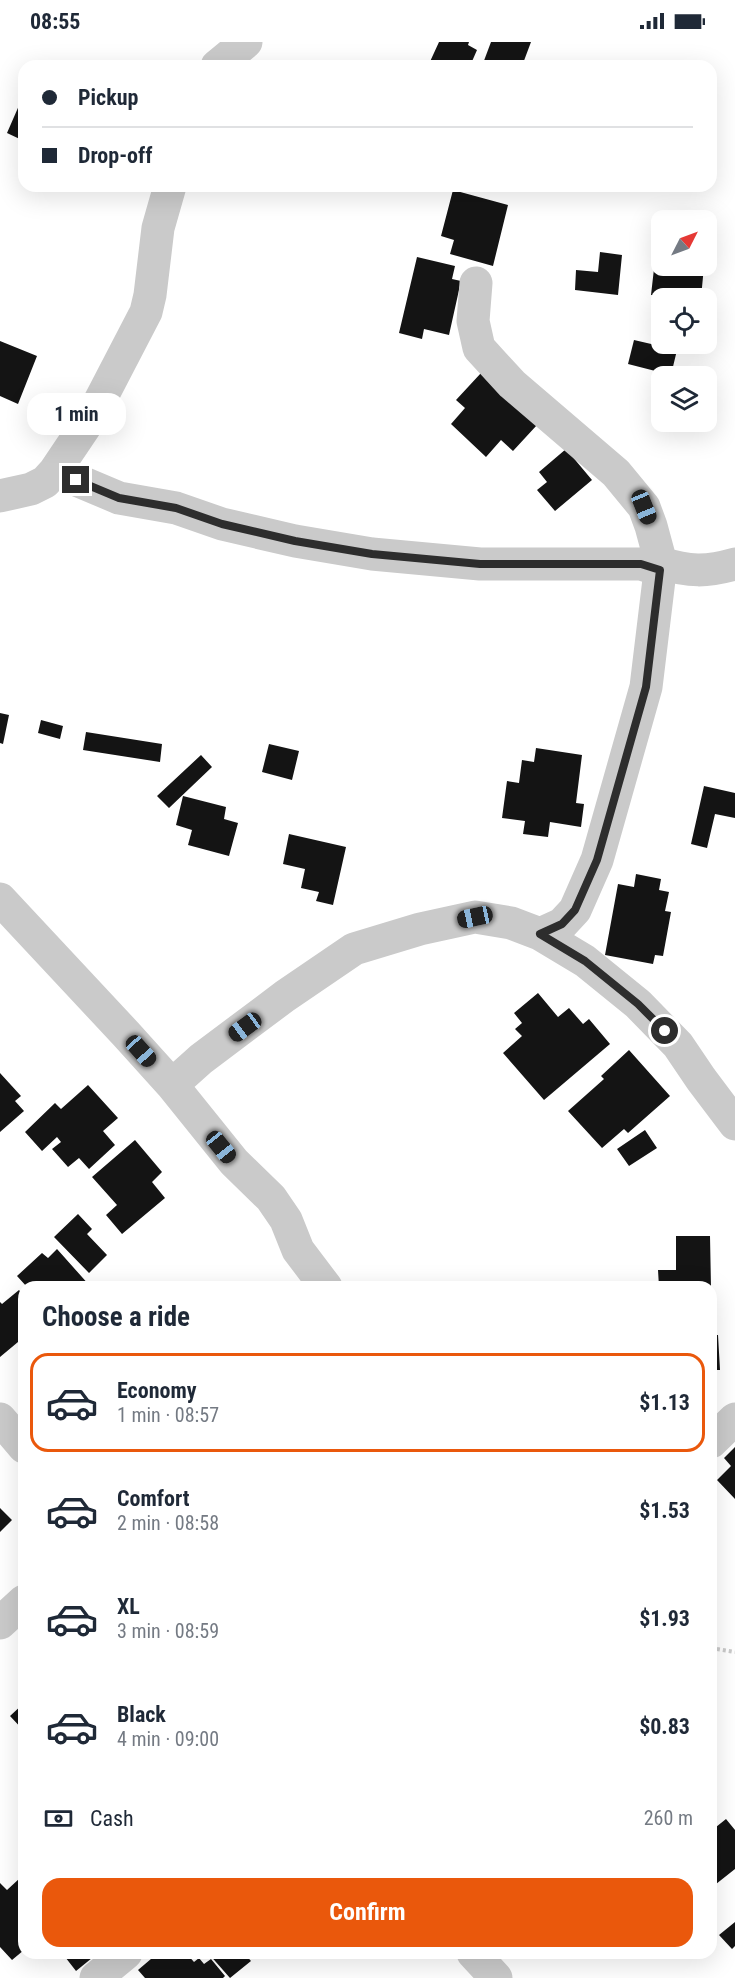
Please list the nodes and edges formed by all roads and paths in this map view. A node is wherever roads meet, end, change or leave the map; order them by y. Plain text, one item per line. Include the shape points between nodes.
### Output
1 (246, 42) edge
2 (224, 60) edge
3 (168, 192) edge
4 (476, 283) dead end
5 (55, 471) junction
6 (0, 496) edge
7 (735, 564) edge
8 (661, 567) junction
9 (0, 899) edge
10 (540, 934) junction
11 (172, 1086) junction
12 (735, 1124) edge
13 (321, 1281) edge
14 (0, 1419) edge
15 (735, 1419) edge
16 (717, 1436) edge
17 (18, 1440) edge
18 (18, 1606) edge
19 (0, 1623) edge
20 (717, 1649) edge
21 (735, 1652) edge
22 (119, 1959) edge
23 (478, 1959) edge
24 (96, 1978) edge
25 (496, 1978) edge

1 - 2 street
3 - 5 street via 158,228 146,312 92,416
4 - 8 street via 473,321 479,348 512,384 616,473 644,507
5 - 6 street via 31,489
5 - 8 street via 119,498 176,508 222,524 306,543 372,554 480,564
7 - 8 street via 705,571
8 - 10 street via 646,687 597,860 575,910 562,924
9 - 11 street
10 - 11 street via 511,923 475,917 420,928 354,949 201,1059
10 - 12 street via 585,961 638,1004 678,1045
11 - 13 street via 234,1162 271,1198 286,1220 298,1250
14 - 17 street
15 - 16 street
18 - 19 street
20 - 21 path
22 - 24 street
23 - 25 street

